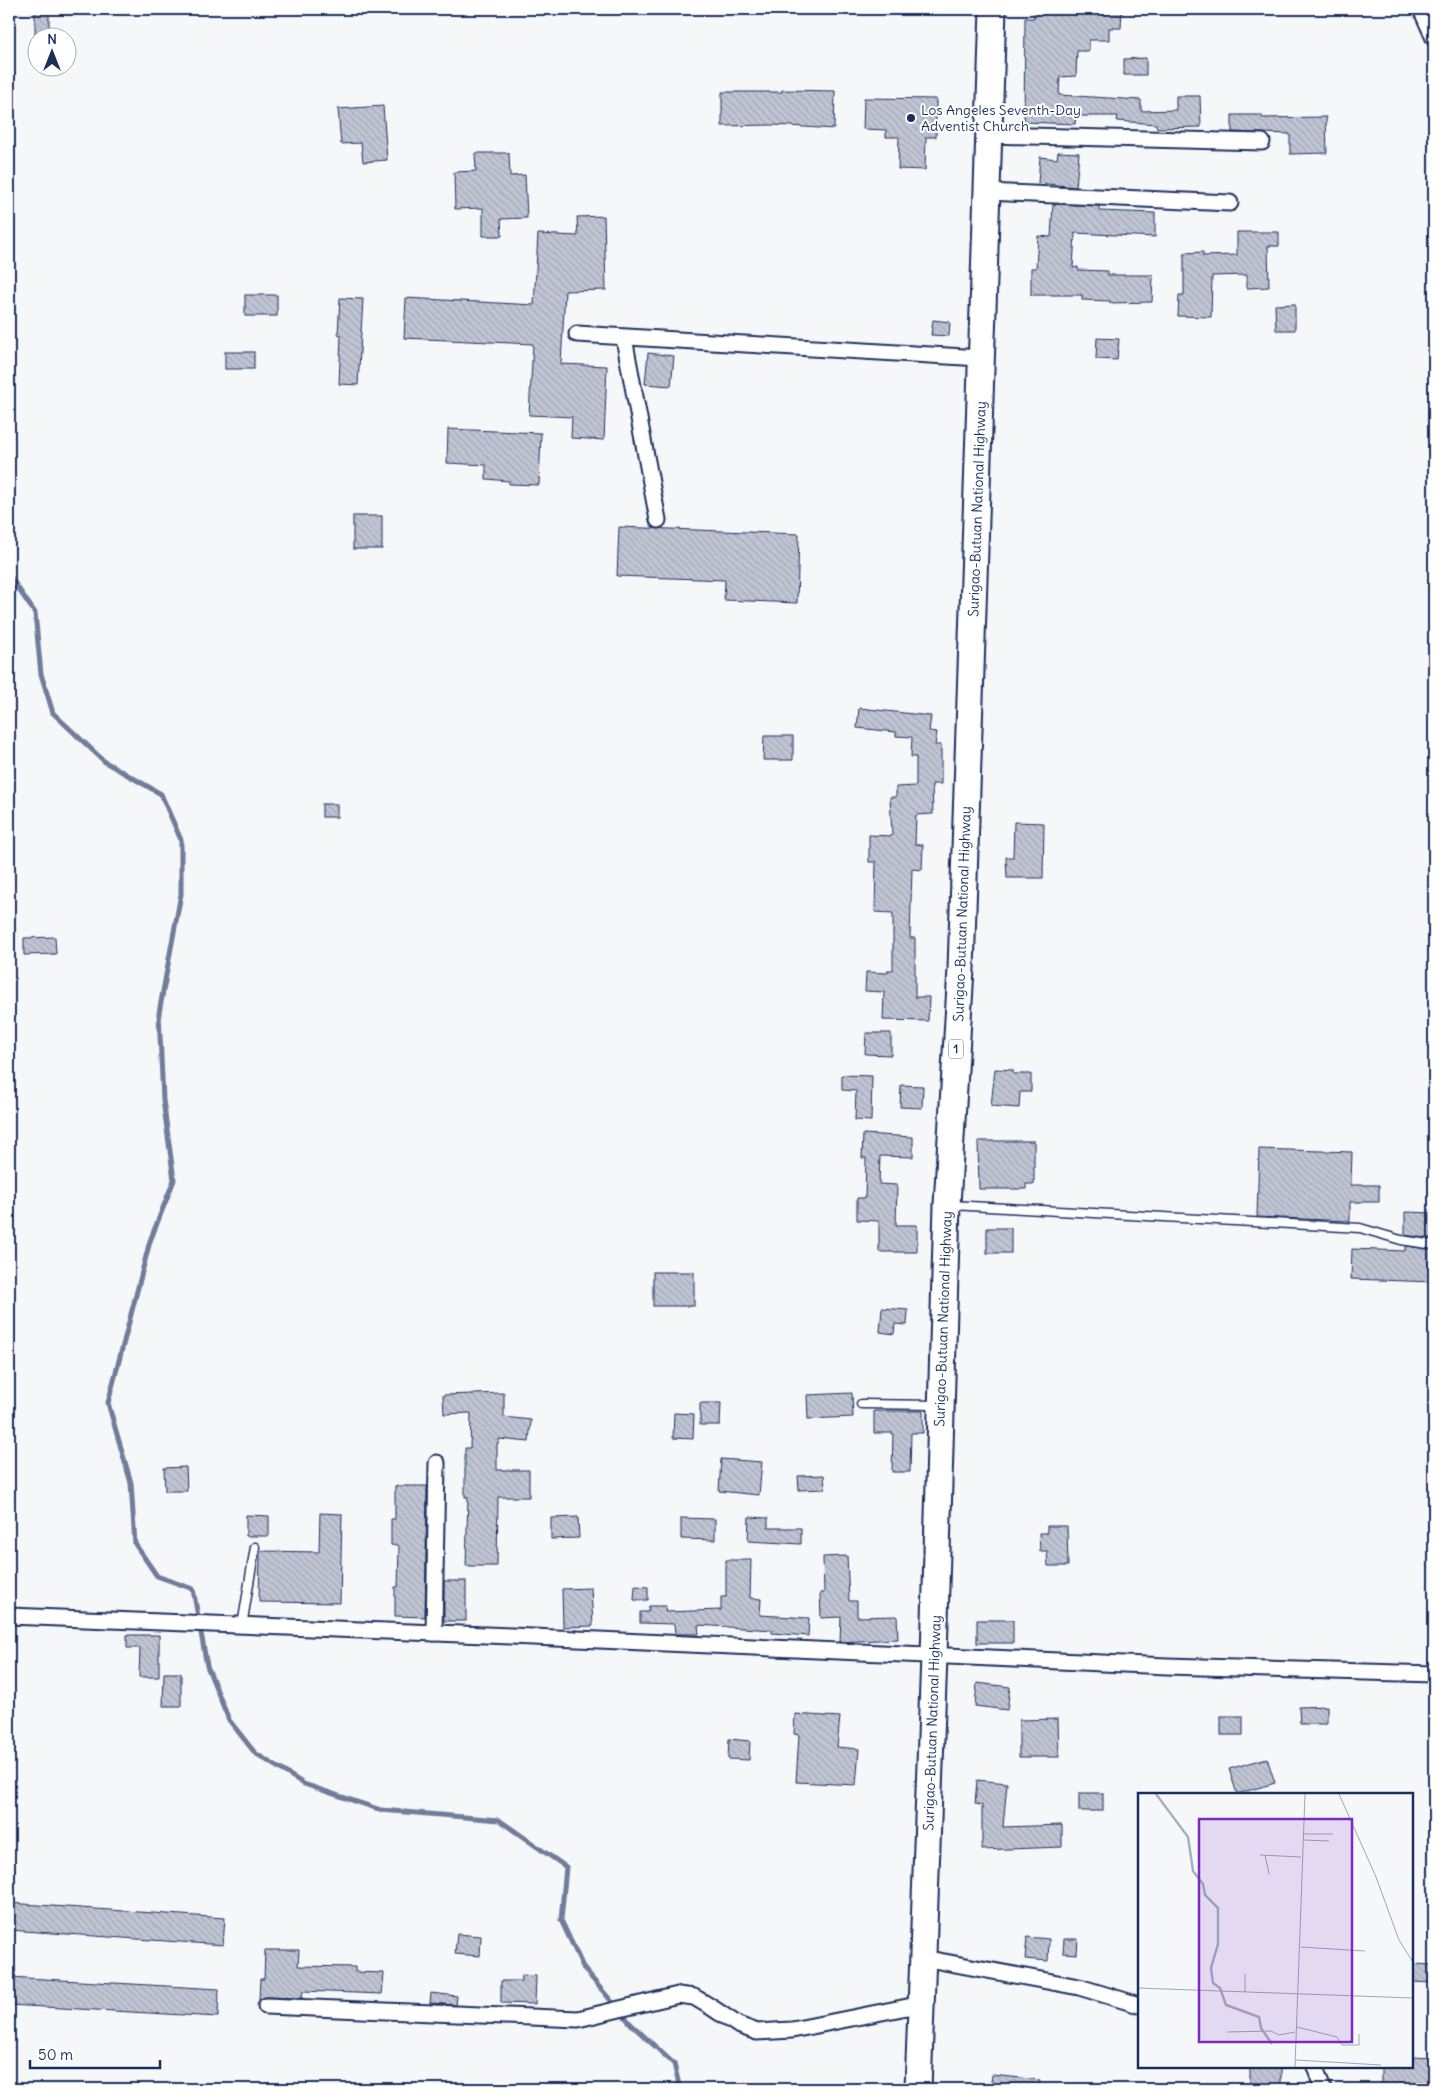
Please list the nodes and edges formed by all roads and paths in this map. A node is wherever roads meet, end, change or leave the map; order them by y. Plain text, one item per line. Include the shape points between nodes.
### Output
1 (993, 9) edge
2 (1421, 9) edge
3 (1434, 38) edge
4 (988, 135) junction
5 (1262, 142) dead end
6 (988, 192) junction
7 (1230, 202) dead end
8 (577, 334) dead end
9 (624, 338) junction
10 (981, 358) junction
11 (658, 520) dead end
12 (946, 1205) junction
13 (1434, 1245) edge
14 (861, 1404) dead end
15 (940, 1405) junction
16 (436, 1463) dead end
17 (254, 1547) dead end
18 (9, 1616) edge
19 (242, 1626) junction
20 (434, 1633) junction
21 (934, 1656) junction
22 (1434, 1674) edge
23 (923, 1958) junction
24 (922, 2004) junction
25 (1138, 2005) edge
26 (266, 2006) dead end
27 (1315, 2068) edge
28 (918, 2089) edge
29 (1323, 2089) edge

1 - 4 highway, Surigao-Butuan National Highway / 1
2 - 3 street
4 - 5 street
4 - 6 highway, Surigao-Butuan National Highway / 1
6 - 7 street
6 - 10 highway, Surigao-Butuan National Highway / 1
8 - 9 street
9 - 10 street
9 - 11 street
10 - 12 highway, Surigao-Butuan National Highway / 1 via 961,969
12 - 13 lane via 1360,1228 1401,1240
12 - 15 highway, Surigao-Butuan National Highway / 1
14 - 15 lane
15 - 21 highway, Surigao-Butuan National Highway / 1
16 - 20 street
17 - 19 lane
18 - 19 street
19 - 20 street
20 - 21 street
21 - 22 street
21 - 23 highway, Surigao-Butuan National Highway / 1
23 - 24 highway, Surigao-Butuan National Highway / 1
23 - 25 street via 1078,1987
24 - 26 street via 792,2030 756,2032 738,2025 694,1998 678,1995 578,2019
24 - 28 highway, Surigao-Butuan National Highway / 1
27 - 29 street

